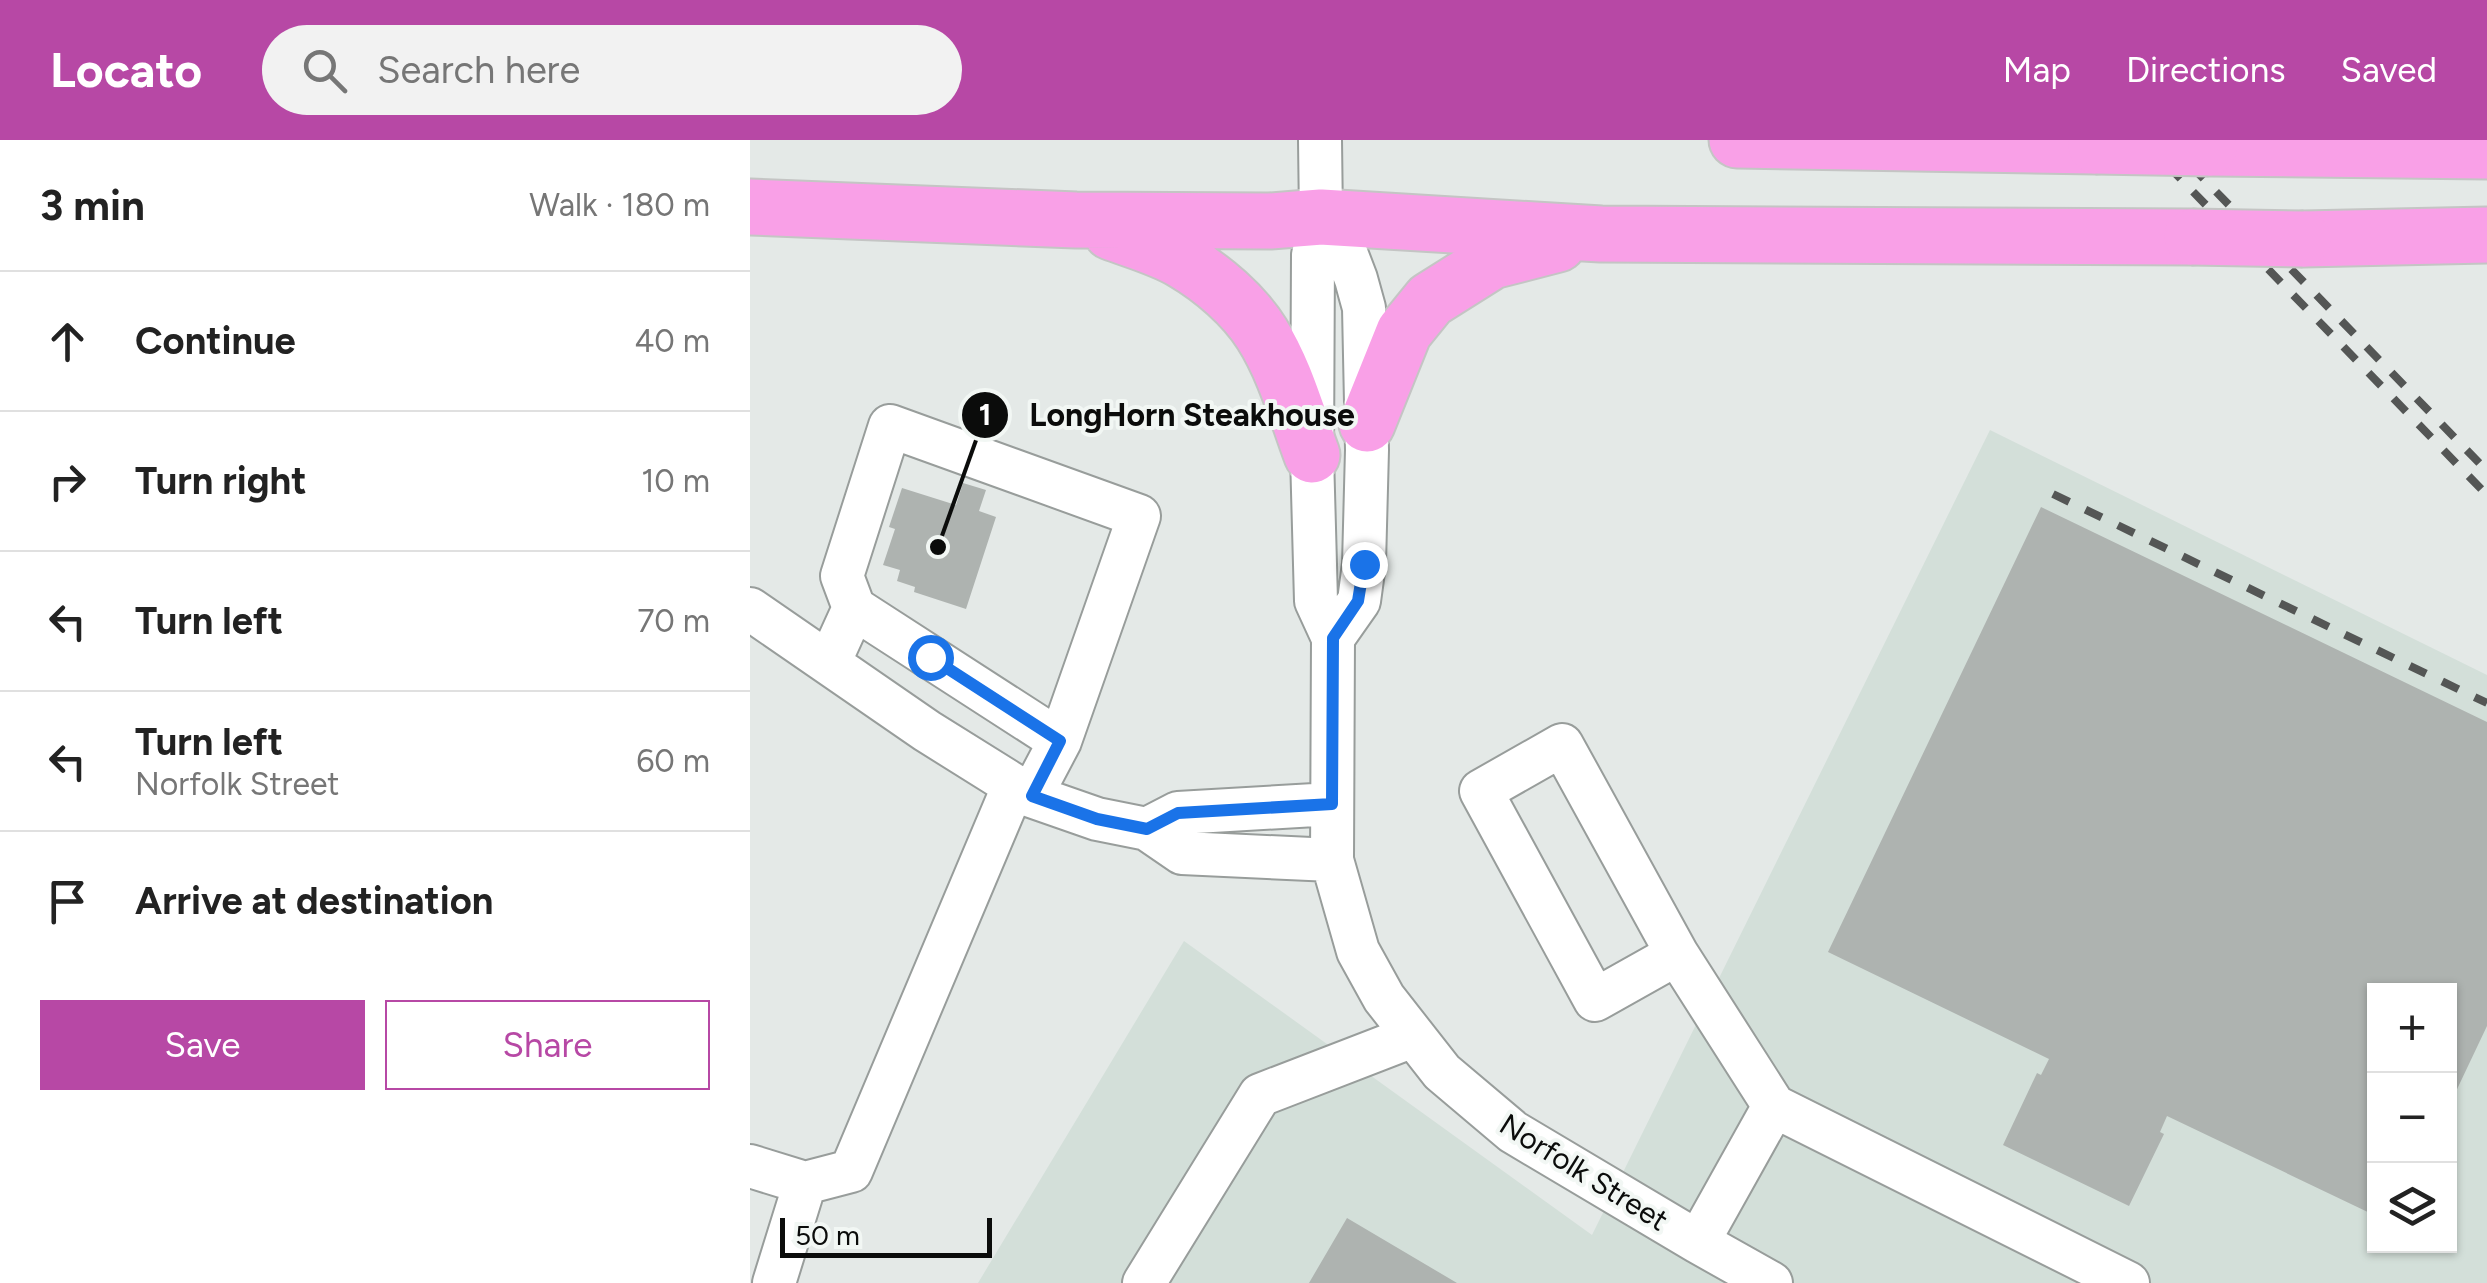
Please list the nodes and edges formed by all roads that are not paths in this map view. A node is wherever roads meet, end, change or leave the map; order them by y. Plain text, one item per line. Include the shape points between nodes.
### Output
1 (1320, 140) edge
2 (1737, 140) edge
3 (2487, 152) edge
4 (750, 207) edge
5 (1321, 217) junction
6 (1076, 220) junction
7 (1601, 234) junction
8 (2487, 234) edge
9 (1366, 424) junction
10 (1312, 455) junction
11 (854, 608) junction
12 (750, 609) edge
13 (1333, 638) junction
14 (829, 663) junction
15 (1060, 741) junction
16 (1023, 791) junction
17 (1332, 804) junction
18 (1147, 829) junction
19 (1332, 860) junction
20 (1677, 954) junction
21 (1414, 1036) junction
22 (1774, 1106) junction
23 (750, 1166) edge
24 (805, 1183) junction
25 (1698, 1242) junction
26 (774, 1283) edge
27 (1144, 1283) edge
28 (1771, 1283) edge
29 (2128, 1283) edge

1 - 5 street, Norfolk Street
2 - 3 highway, bridge
4 - 6 highway
5 - 6 highway
5 - 7 highway
5 - 9 street via 1343,245 1364,308
5 - 10 street, Norfolk Street via 1313,254
6 - 10 highway via 1182,260 1244,310 1279,368
7 - 8 highway, bridge
7 - 9 highway via 1492,261 1430,300 1404,332
9 - 13 street via 1364,564 1358,601
10 - 13 street, Norfolk Street via 1316,601
11 - 14 street
11 - 15 street
11 - 15 street via 842,576 890,426 1139,516
12 - 14 street
13 - 17 street, Norfolk Street
14 - 16 street
15 - 16 street
16 - 18 street via 1097,819
16 - 24 street via 850,1171
17 - 18 street via 1178,813
17 - 19 street, Norfolk Street
18 - 19 street via 1182,853
19 - 21 street, Norfolk Street via 1358,951
20 - 20 street via 1562,745 1481,791 1595,1000
20 - 22 street
21 - 25 street, Norfolk Street via 1442,1072 1513,1132
21 - 27 street via 1260,1095
22 - 25 street
22 - 29 street
23 - 24 street
24 - 26 street
25 - 28 street, Norfolk Street

